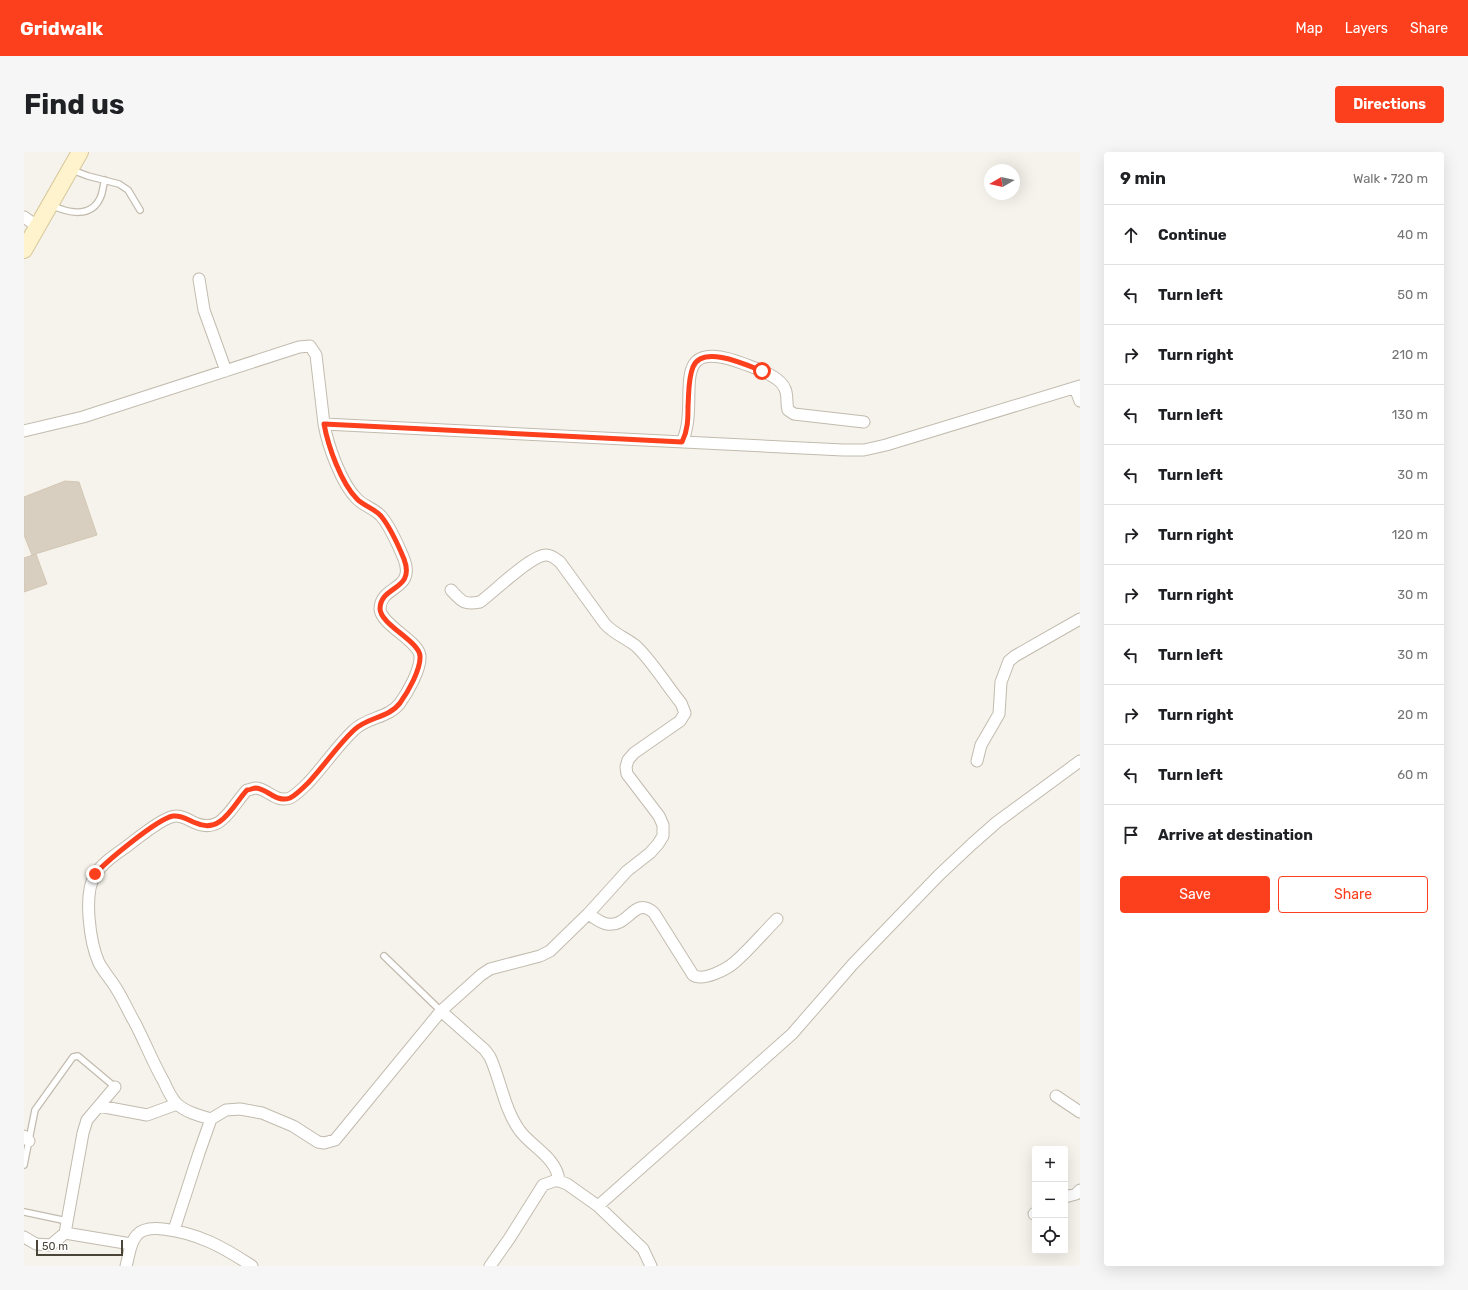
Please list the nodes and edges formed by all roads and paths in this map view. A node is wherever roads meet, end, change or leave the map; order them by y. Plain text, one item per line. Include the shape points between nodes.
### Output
1 (80, 152) edge
2 (70, 169) junction
3 (105, 180) junction
4 (50, 205) junction
5 (140, 210) dead end
6 (24, 217) edge
7 (37, 226) junction
8 (24, 250) edge
9 (199, 279) dead end
10 (226, 371) junction
11 (1077, 387) edge
12 (1080, 401) edge
13 (864, 422) dead end
14 (324, 424) junction
15 (24, 432) edge
16 (682, 442) junction
17 (452, 590) dead end
18 (1080, 619) edge
19 (976, 761) dead end
20 (1080, 761) edge
21 (588, 914) junction
22 (777, 918) dead end
23 (384, 956) dead end
24 (441, 1010) junction
25 (115, 1087) joint
26 (1056, 1096) dead end
27 (177, 1104) junction
28 (99, 1106) junction
29 (1080, 1112) edge
30 (212, 1119) junction
31 (27, 1139) edge
32 (24, 1165) edge
33 (559, 1181) junction
34 (1080, 1190) edge
35 (1068, 1196) edge
36 (598, 1206) junction
37 (24, 1212) edge
38 (67, 1221) junction
39 (174, 1230) junction
40 (65, 1233) junction
41 (24, 1238) edge
42 (132, 1244) junction
43 (126, 1266) edge
44 (252, 1266) edge
45 (490, 1266) edge
46 (651, 1266) edge

1 - 2 street
2 - 3 lane
2 - 4 street
3 - 4 lane via 101,197 96,205 88,210 71,212
3 - 5 lane via 120,184 128,190
4 - 7 street
6 - 7 street
7 - 8 street
9 - 10 street via 204,310
10 - 14 street via 298,347 310,346 316,355
10 - 15 street
11 - 12 street
11 - 16 street via 886,446 864,450
13 - 16 street via 794,414 788,410 785,388 781,382 743,363 710,356 700,358 693,365 687,428
14 - 16 street
14 - 27 street via 334,460 349,489 356,498 381,516 404,559 406,574 403,581 386,595 381,602 380,611 415,646 420,654 420,665 400,703 394,709 354,729 320,770 291,798 276,798 257,788 247,790 227,816 218,823 208,826 184,817 172,816 135,840 95,874 88,901 95,954
17 - 21 street via 461,601 469,604 480,602 531,560 546,555 553,556 605,624 642,653 684,708 685,713 680,721 634,753 626,767 631,781 659,816 663,825 663,836 650,853 627,871
18 - 19 street via 1009,661 1001,682 999,714 981,745
20 - 36 street via 997,822 972,844 853,964 792,1034
21 - 22 street via 603,923 613,925 639,908 650,909 697,978 711,975 734,962
21 - 24 street via 550,951 490,969
23 - 24 lane
24 - 30 street via 335,1140 318,1142 293,1126 262,1113 240,1109 226,1110
24 - 33 street via 490,1056 514,1122 555,1167
25 - 28 street
25 - 31 lane via 78,1056 73,1057 35,1110
26 - 29 street
27 - 28 street via 147,1115
27 - 30 street via 198,1116
28 - 38 street via 87,1120 83,1133
30 - 39 street
31 - 32 lane
33 - 36 street
33 - 45 street via 543,1185
34 - 35 street
36 - 46 street via 643,1249
37 - 38 lane
38 - 40 street
39 - 42 street via 141,1231 135,1236
39 - 44 street via 199,1237 223,1248
40 - 41 street via 51,1245 36,1244
40 - 42 street
42 - 43 street

